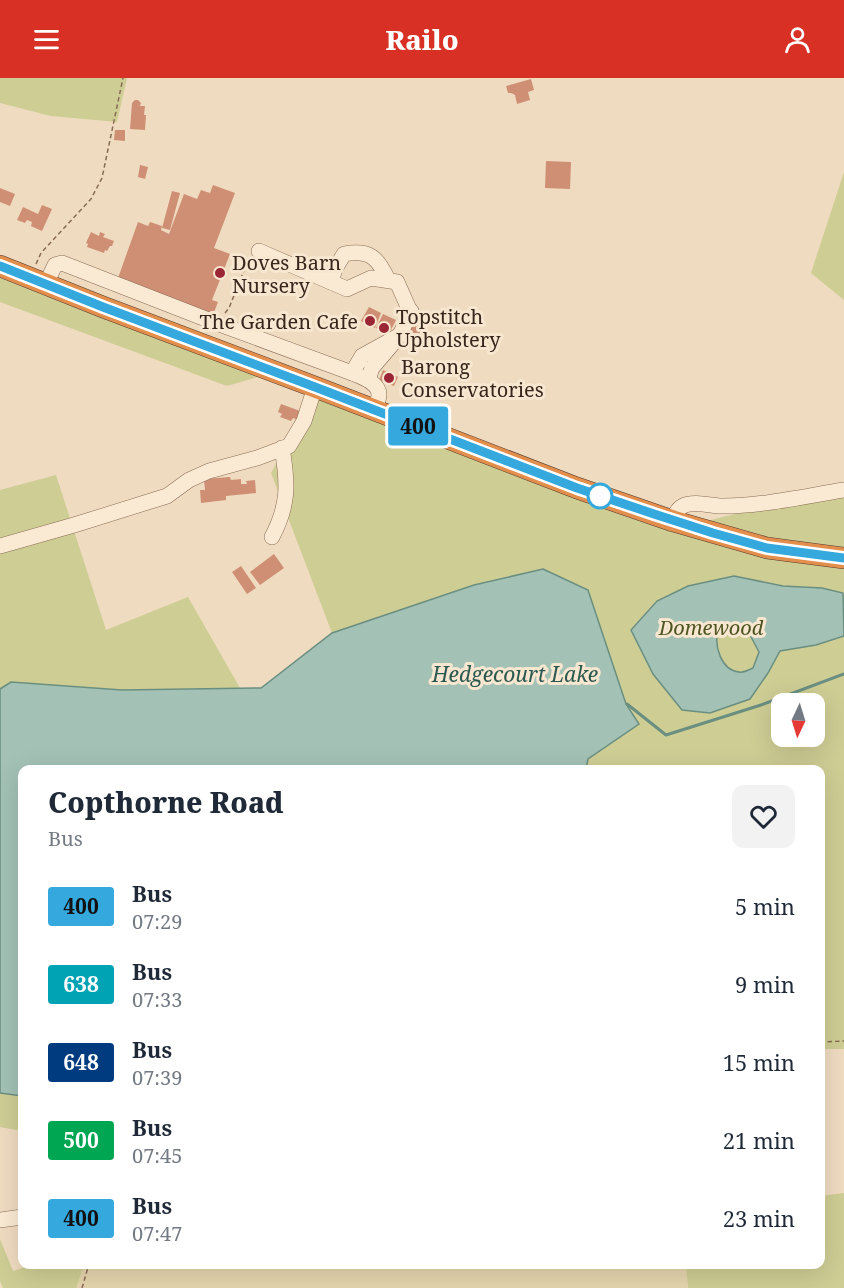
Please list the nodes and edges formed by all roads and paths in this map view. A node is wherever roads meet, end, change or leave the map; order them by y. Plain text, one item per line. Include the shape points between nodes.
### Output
1 (123, 78) edge
2 (259, 251) dead end
3 (247, 263) dead end
4 (0, 266) edge
5 (388, 280) junction
6 (38, 281) junction
7 (331, 282) junction
8 (218, 317) junction
9 (400, 335) junction
10 (352, 373) junction
11 (368, 380) junction
12 (315, 387) junction
13 (375, 410) junction
14 (282, 448) junction
15 (844, 490) edge
16 (673, 521) junction
17 (272, 537) dead end
18 (0, 546) edge
19 (844, 558) edge
20 (844, 1041) edge
21 (825, 1042) edge
22 (18, 1218) edge
23 (0, 1220) edge
24 (88, 1269) edge
25 (82, 1288) edge

1 - 6 path via 102,178 91,199 41,253
2 - 7 street
3 - 8 path via 229,308
4 - 6 highway
5 - 7 street via 371,278 347,289
5 - 7 street via 371,256 358,252 344,254
5 - 9 street via 397,282 411,311
6 - 8 street via 62,262
6 - 12 highway
8 - 10 street
9 - 10 street via 362,356
9 - 11 street via 372,368
10 - 11 street
11 - 13 street via 380,395
12 - 13 highway
12 - 14 street via 304,421 289,446
13 - 16 highway
14 - 17 street via 286,493
14 - 18 street via 209,471 167,496
15 - 16 street via 757,503 690,504 681,506
16 - 19 highway via 767,548
20 - 21 path
22 - 23 street
24 - 25 path

